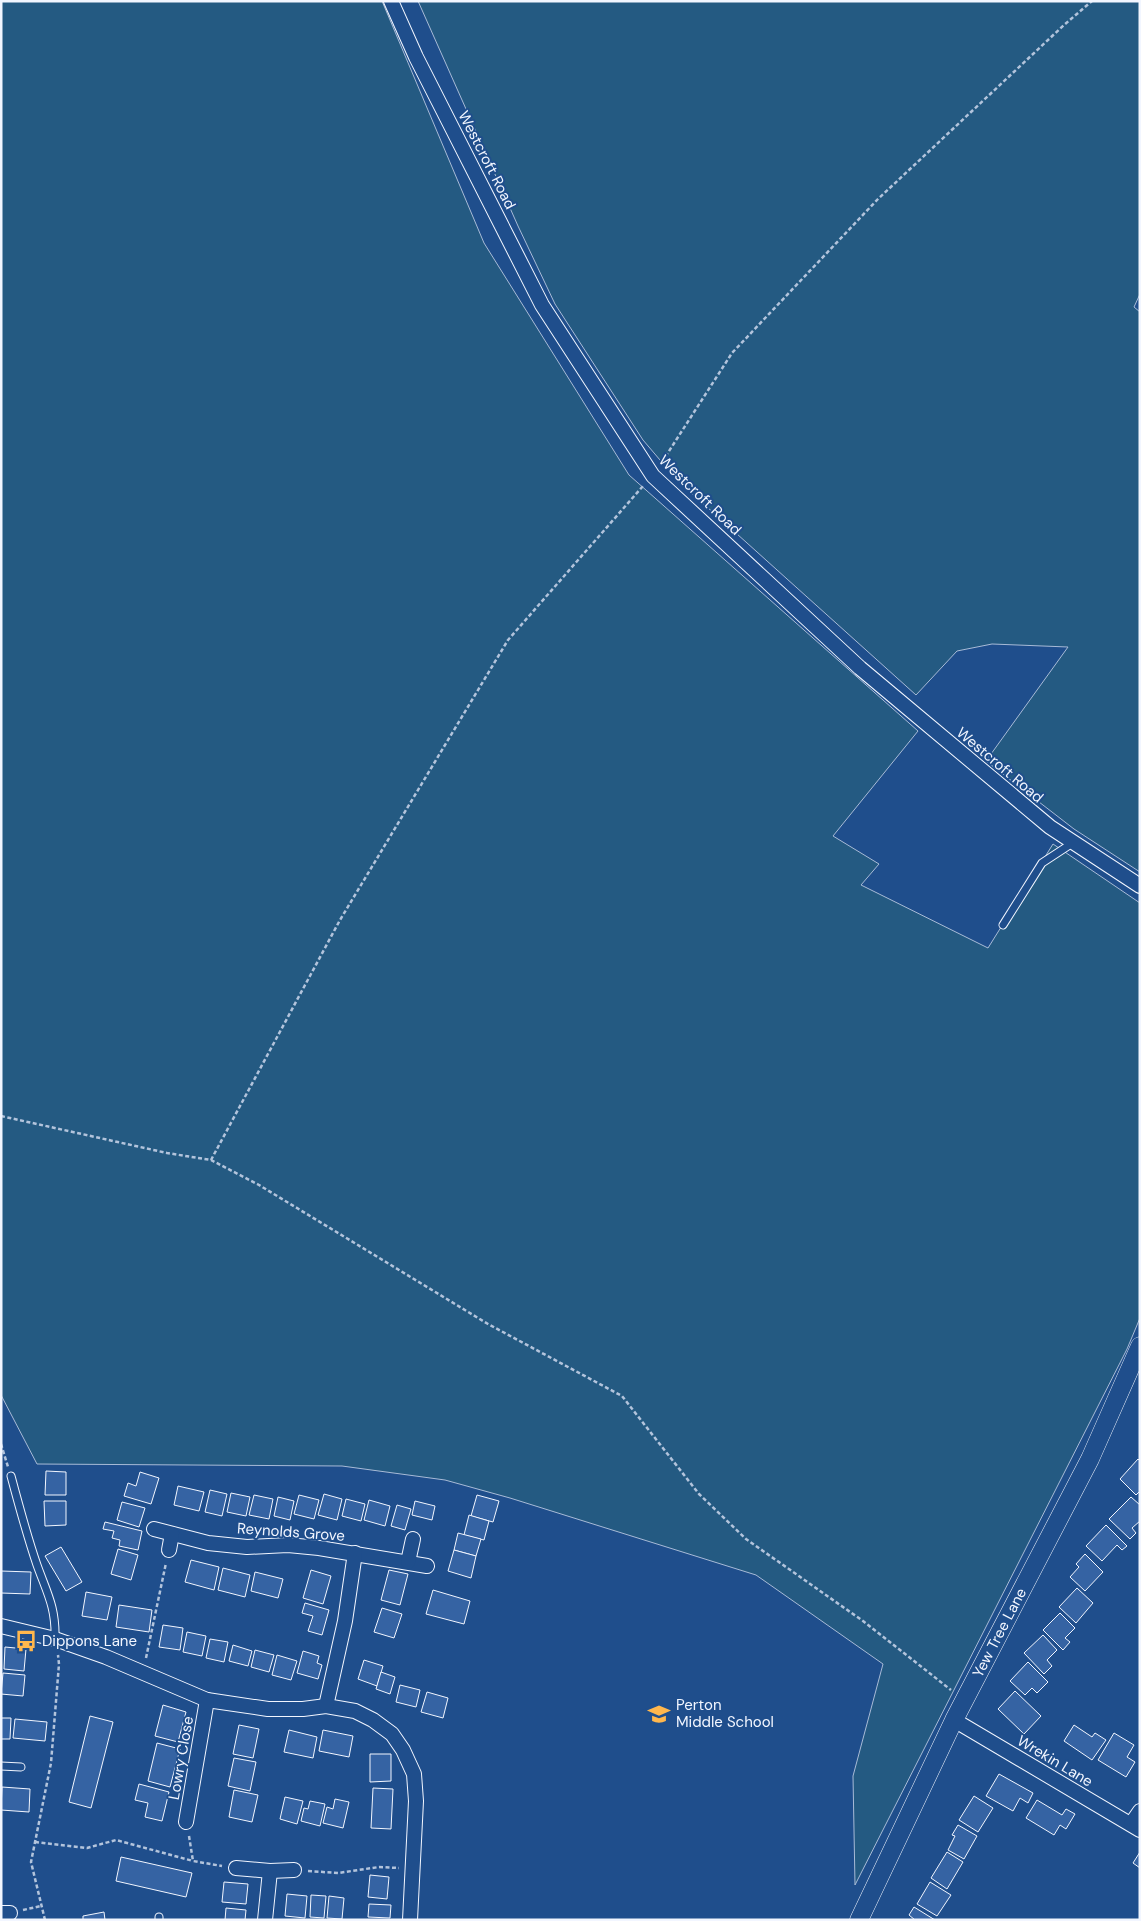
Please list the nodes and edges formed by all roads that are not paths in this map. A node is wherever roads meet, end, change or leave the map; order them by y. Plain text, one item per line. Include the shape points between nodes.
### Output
1 (391, 1) edge
2 (1074, 842) junction
3 (1140, 886) edge
4 (1003, 926) dead end
5 (1140, 1346) edge
6 (11, 1476) road end
7 (154, 1530) dead end
8 (172, 1534) junction
9 (413, 1539) dead end
10 (169, 1550) road end
11 (355, 1553) junction
12 (408, 1562) junction
13 (427, 1566) dead end
14 (1, 1626) edge
15 (55, 1639) junction
16 (207, 1700) junction
17 (326, 1706) junction
18 (954, 1720) junction
19 (1, 1766) edge
20 (21, 1767) dead end
21 (1140, 1811) edge
22 (186, 1822) road end
23 (1135, 1827) edge
24 (236, 1868) road end
25 (294, 1870) road end
26 (270, 1871) junction
27 (265, 1920) edge
28 (410, 1920) edge
29 (859, 1920) edge

1 - 2 street, Westcroft Road via 416,58 542,306 653,476 860,668 1050,827
2 - 3 street, Westcroft Road
2 - 4 lane via 1042,863
5 - 18 street, Yew Tree Lane via 1090,1459
6 - 15 lane via 53,1609
7 - 8 street, Reynolds Grove
8 - 10 street
8 - 11 street, Reynolds Grove via 227,1545 288,1545
9 - 12 street
11 - 12 street, Reynolds Grove
11 - 17 street via 345,1621
12 - 13 street, Reynolds Grove
14 - 15 street
15 - 16 street
16 - 17 street via 268,1709 303,1710
16 - 22 street, Lowry Close
17 - 28 street via 355,1711 392,1734 414,1774 416,1800
18 - 23 street, Wrekin Lane
18 - 29 street, Yew Tree Lane
19 - 20 lane
21 - 23 street
24 - 26 street
25 - 26 street
26 - 27 street

